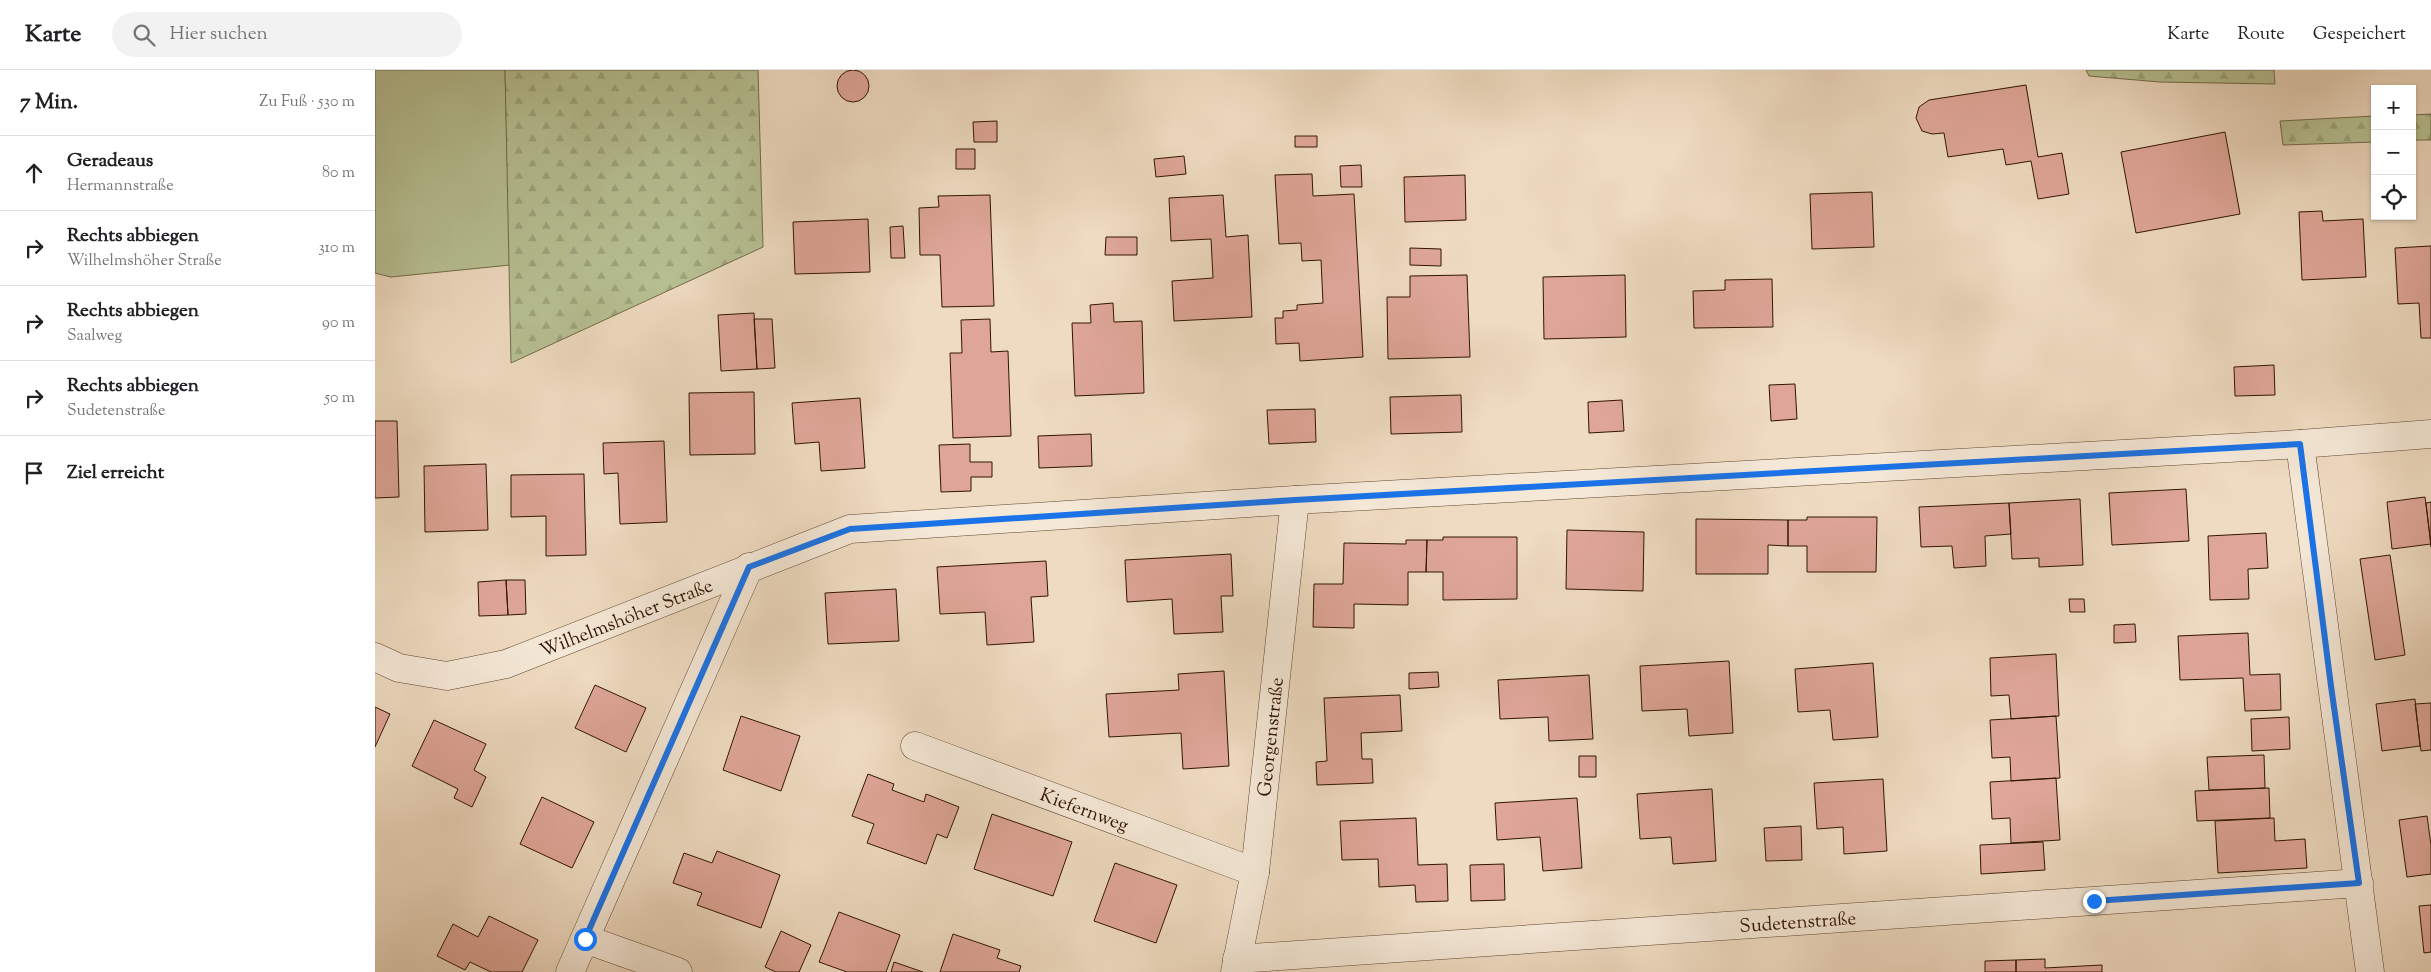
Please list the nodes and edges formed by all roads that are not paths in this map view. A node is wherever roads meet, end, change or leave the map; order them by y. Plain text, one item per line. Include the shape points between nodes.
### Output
1 (2431, 434) edge
2 (2300, 444) junction
3 (1295, 500) junction
4 (749, 567) junction
5 (375, 657) edge
6 (915, 746) dead end
7 (1255, 872) junction
8 (2359, 883) junction
9 (585, 939) junction
10 (1236, 966) edge
11 (569, 972) edge
12 (678, 972) edge
13 (2370, 972) edge

1 - 2 street, Wilhelmshöher Straße
2 - 3 street, Wilhelmshöher Straße
2 - 8 street
3 - 4 street, Wilhelmshöher Straße via 850,529
3 - 7 street, Georgenstraße
4 - 5 street, Wilhelmshöher Straße via 506,664 447,676 399,668
4 - 9 street
6 - 7 street, Kiefernweg
7 - 10 street, Georgenstraße
8 - 10 street, Sudetenstraße
8 - 13 street
9 - 11 street
9 - 12 street

